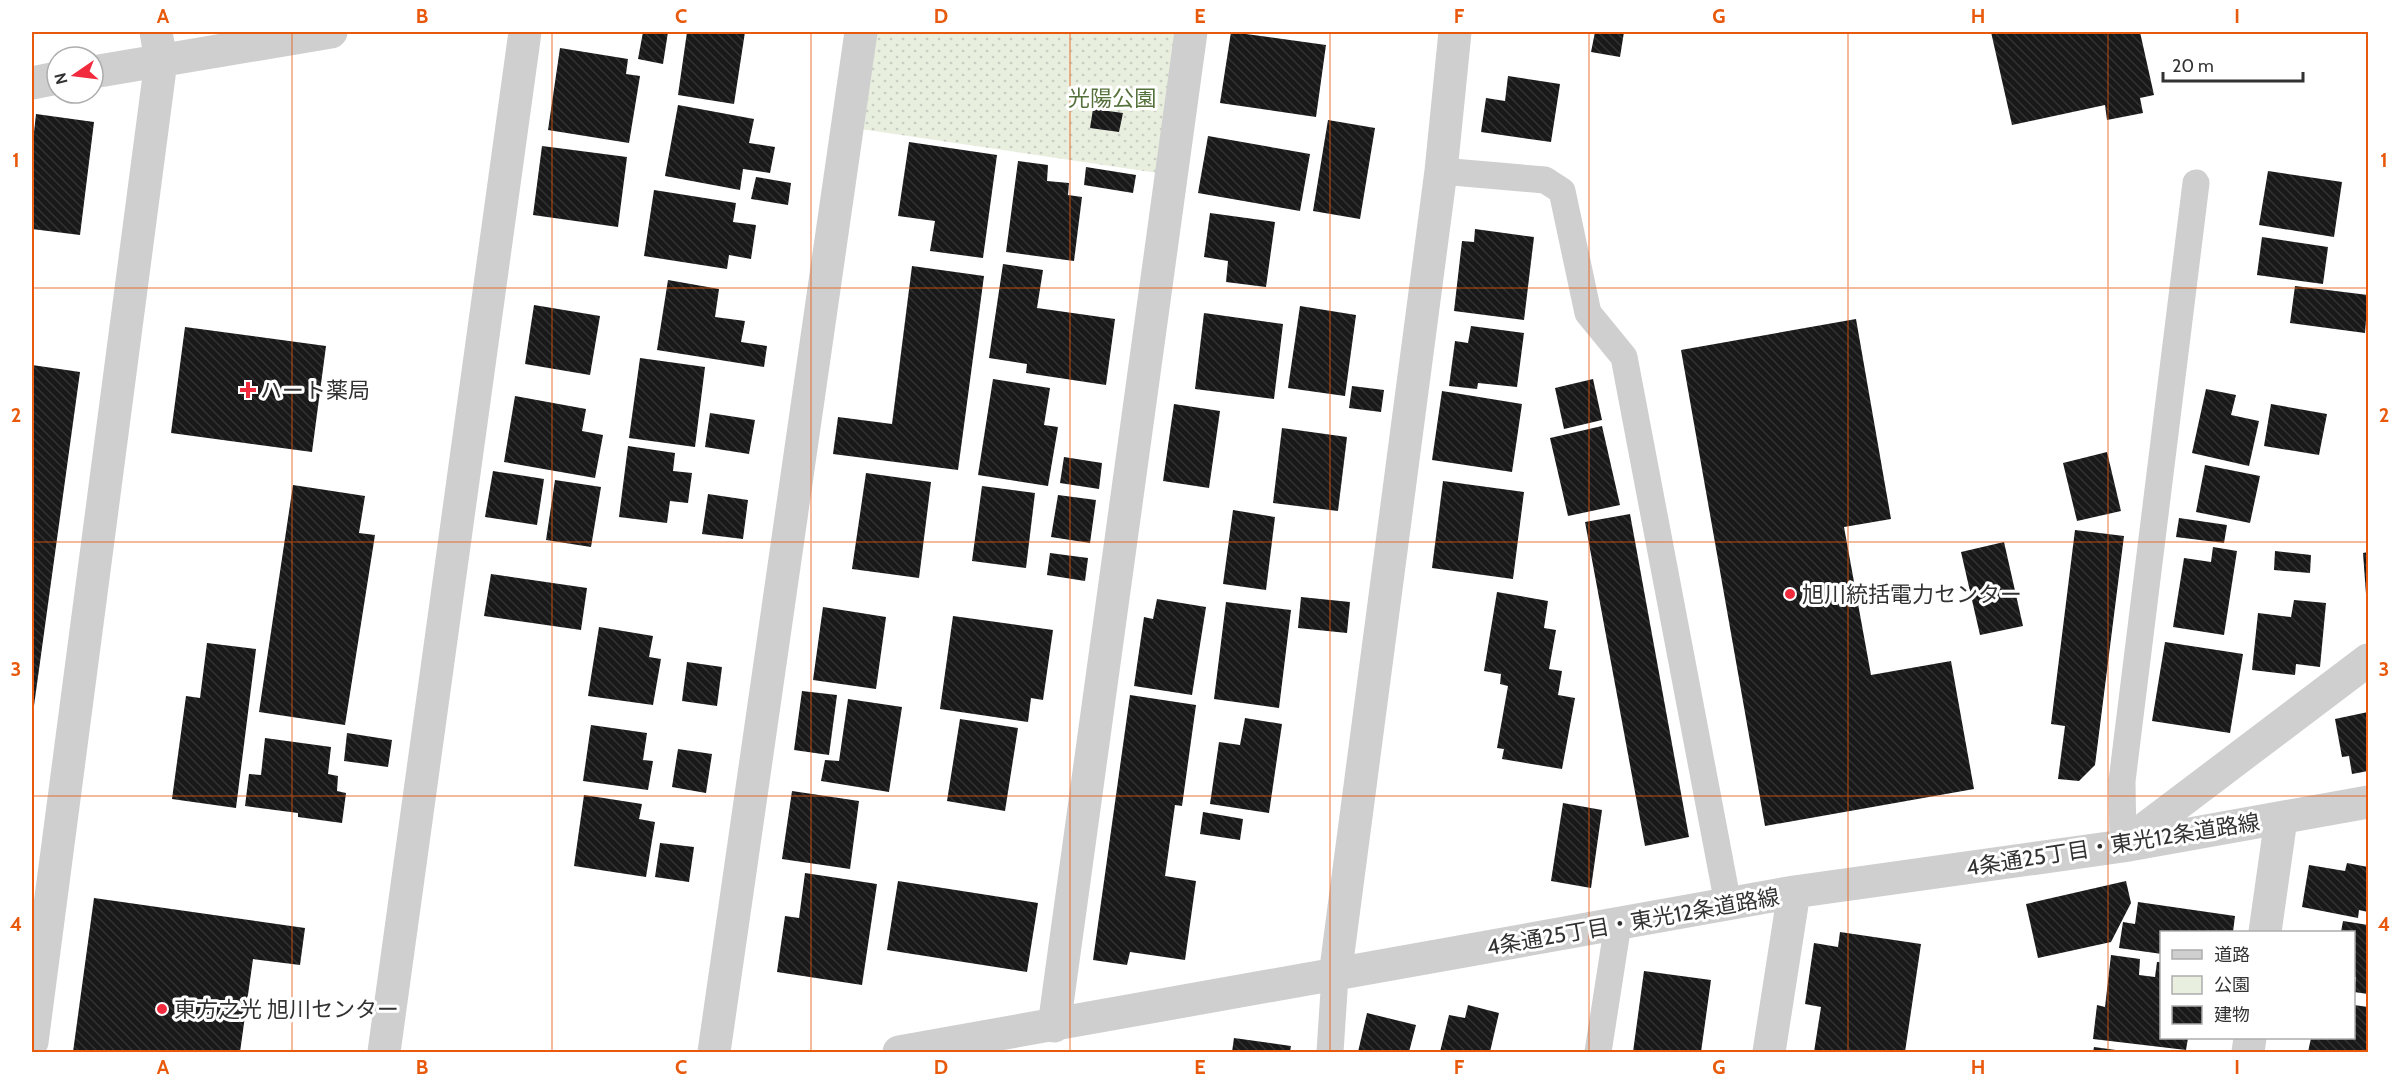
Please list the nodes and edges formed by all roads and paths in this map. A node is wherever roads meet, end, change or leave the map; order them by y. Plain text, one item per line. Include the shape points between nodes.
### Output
1 (331, 32) edge
2 (525, 32) edge
3 (861, 32) edge
4 (1191, 32) edge
5 (1455, 32) edge
6 (159, 46) edge
7 (105, 67) edge
8 (1441, 171) junction
9 (2196, 183) dead end
10 (2368, 660) edge
11 (2368, 802) edge
12 (2281, 819) junction
13 (2122, 846) junction
14 (1794, 892) junction
15 (1728, 904) junction
16 (1618, 924) junction
17 (2265, 931) edge
18 (1335, 976) junction
19 (1054, 1026) junction
20 (32, 1042) edge
21 (384, 1053) edge
22 (714, 1053) edge
23 (899, 1053) edge
24 (1330, 1053) edge
25 (1598, 1053) edge
26 (1769, 1053) edge

1 - 6 street
2 - 21 street
3 - 22 street
4 - 19 street
5 - 8 street
6 - 7 street
6 - 20 street
8 - 15 lane via 1545,180 1562,191 1588,313 1624,357
8 - 18 street
9 - 13 lane via 2122,781
10 - 13 street
11 - 12 street, 4条通25丁目・東光12条道路線
12 - 13 street, 4条通25丁目・東光12条道路線
12 - 17 street
13 - 14 street, 4条通25丁目・東光12条道路線
14 - 15 street, 4条通25丁目・東光12条道路線
14 - 26 street
15 - 16 street, 4条通25丁目・東光12条道路線
16 - 18 street, 4条通25丁目・東光12条道路線
16 - 25 lane
18 - 19 street, 4条通25丁目・東光12条道路線
18 - 24 lane
19 - 23 street, 4条通25丁目・東光12条道路線

